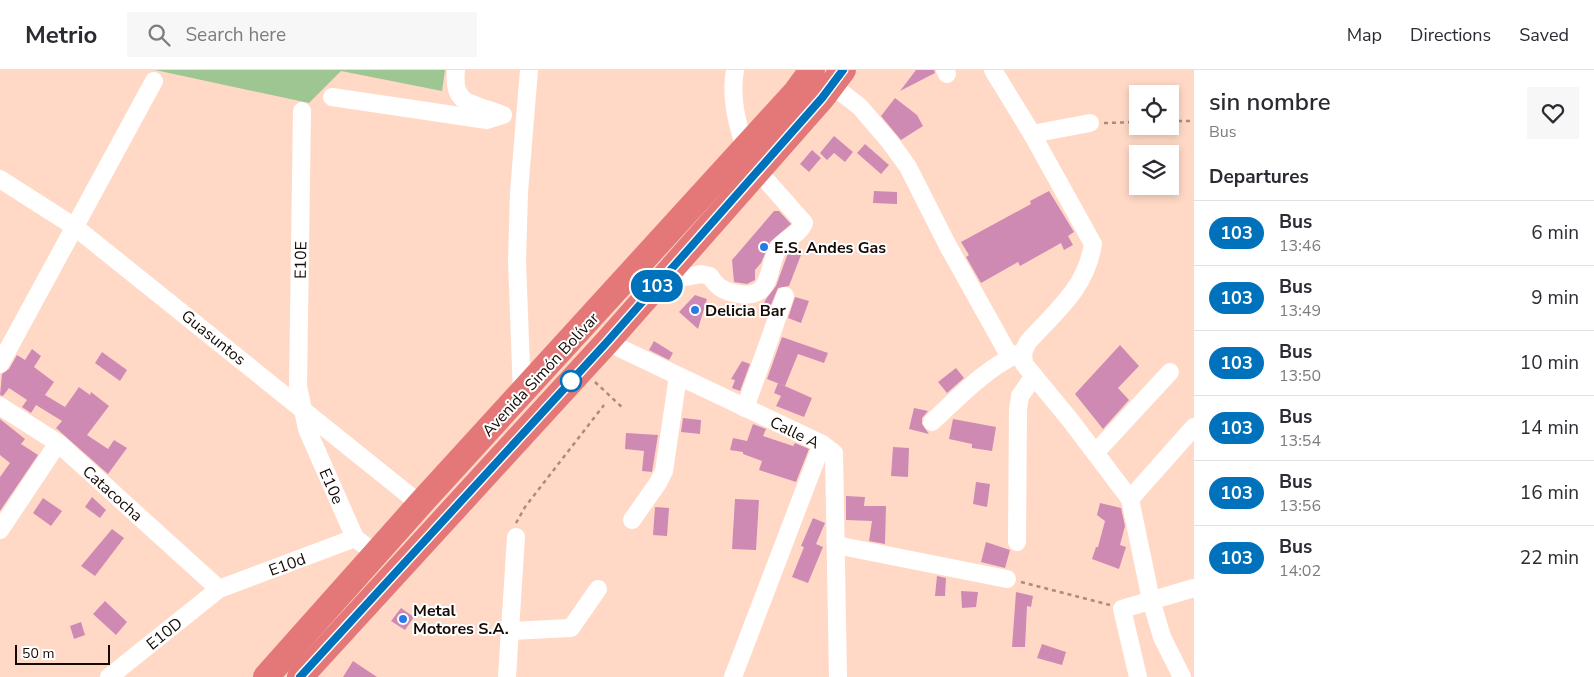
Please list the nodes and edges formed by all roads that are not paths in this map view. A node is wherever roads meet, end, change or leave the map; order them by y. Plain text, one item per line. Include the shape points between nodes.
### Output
1 (456, 70) edge
2 (529, 70) edge
3 (735, 70) edge
4 (993, 70) edge
5 (829, 75) edge
6 (154, 81) dead end
7 (332, 97) dead end
8 (302, 111) dead end
9 (503, 115) junction
10 (526, 117) junction
11 (1090, 123) road end
12 (1032, 134) junction
13 (745, 149) junction
14 (758, 171) junction
15 (0, 180) edge
16 (75, 227) junction
17 (660, 282) junction
18 (786, 296) dead end
19 (607, 342) junction
20 (1017, 355) junction
21 (0, 364) edge
22 (1170, 372) dead end
23 (678, 376) junction
24 (1034, 376) junction
25 (522, 394) junction
26 (0, 406) edge
27 (745, 408) junction
28 (302, 409) junction
29 (932, 422) dead end
30 (1194, 427) edge
31 (58, 444) junction
32 (822, 444) junction
33 (1096, 452) junction
34 (1130, 499) junction
35 (420, 504) junction
36 (632, 520) dead end
37 (0, 530) edge
38 (516, 536) road end
39 (355, 538) junction
40 (1017, 542) dead end
41 (836, 544) junction
42 (376, 554) junction
43 (1007, 579) road end
44 (1194, 588) edge
45 (219, 589) junction
46 (598, 589) dead end
47 (1151, 600) junction
48 (510, 631) junction
49 (301, 676) edge
50 (109, 677) edge
51 (266, 677) edge
52 (507, 677) edge
53 (733, 677) edge
54 (838, 677) edge
55 (1138, 677) edge
56 (1182, 677) edge

1 - 9 street via 454,85 465,101
2 - 10 street
3 - 13 street via 732,93
4 - 12 street
5 - 13 highway, Avenida Simón Bolívar via 796,92
5 - 14 highway, Avenida Simón Bolívar
5 - 20 street via 860,107 908,167 948,246
6 - 16 street
7 - 9 street via 487,120
8 - 28 street, E10E via 298,386
9 - 10 street
10 - 25 street via 519,192 518,261
11 - 12 street
12 - 20 street via 1093,244 1079,286
13 - 25 highway, Avenida Simón Bolívar
14 - 17 highway, Avenida Simón Bolívar
14 - 17 street via 804,223 779,247 769,279 760,290 742,294 724,290 706,274
15 - 16 street, Guasuntos
16 - 21 street
16 - 28 street, Guasuntos
17 - 19 highway, Avenida Simón Bolívar
18 - 27 street
19 - 23 street, Calle A
19 - 49 highway, Avenida Simón Bolívar
20 - 24 street
20 - 29 street via 966,391
22 - 33 street
23 - 27 street, Calle A
23 - 36 street via 664,471
24 - 33 street
24 - 40 street via 1020,396 1018,410
25 - 35 highway, Avenida Simón Bolívar
26 - 31 street, Catacocha
27 - 32 street, Calle A
28 - 35 street, Guasuntos
28 - 39 street, E10e via 307,429
30 - 34 street
31 - 37 street
31 - 45 street, Catacocha
32 - 41 street, Calle A via 834,453
32 - 53 street
33 - 34 street
34 - 47 street
35 - 42 highway, Avenida Simón Bolívar
38 - 48 street
39 - 42 street, E10e
39 - 45 street, E10d
41 - 43 street
41 - 54 street, Calle A
42 - 51 highway, Avenida Simón Bolívar
44 - 47 street
45 - 50 street, E10D
46 - 48 street via 571,628
47 - 55 street via 1122,609
47 - 56 street via 1162,637
48 - 52 street

